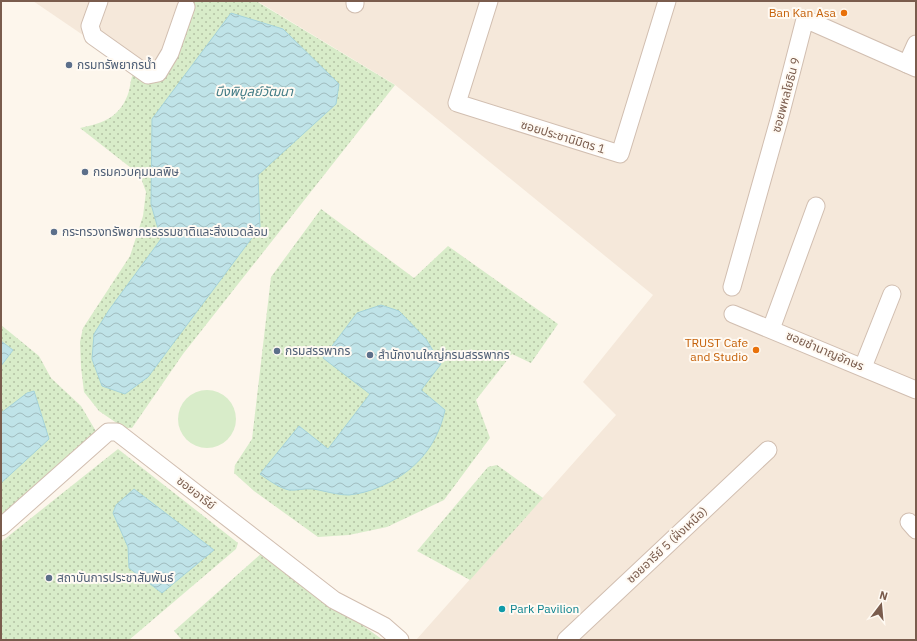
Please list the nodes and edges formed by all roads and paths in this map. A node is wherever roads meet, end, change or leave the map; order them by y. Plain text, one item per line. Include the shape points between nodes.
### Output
1 (99, 1) edge
2 (489, 1) edge
3 (667, 1) edge
4 (186, 6) dead end
5 (916, 44) edge
6 (912, 66) edge
7 (816, 206) dead end
8 (732, 287) dead end
9 (892, 294) dead end
10 (733, 314) dead end
11 (771, 328) junction
12 (863, 367) junction
13 (916, 390) edge
14 (768, 450) dead end
15 (1, 527) edge
16 (400, 640) edge
17 (566, 640) edge

1 - 4 street via 90,26 93,36 148,75 158,73 170,53
2 - 3 street, ซอยประชานิมิตร 1 via 457,103 620,154
5 - 6 street
6 - 8 street, ซอยพหลโยธิน 9 via 805,18
7 - 11 street
9 - 12 street
10 - 11 street, ซอยชำนาญอักษร
11 - 12 street, ซอยชำนาญอักษร
12 - 13 street, ซอยชำนาญอักษร
14 - 17 street, ซอยอารีย์ 5 (ฝั่งเหนือ)
15 - 16 street, ซอยอารีย์ via 108,432 117,432 334,600 384,626

